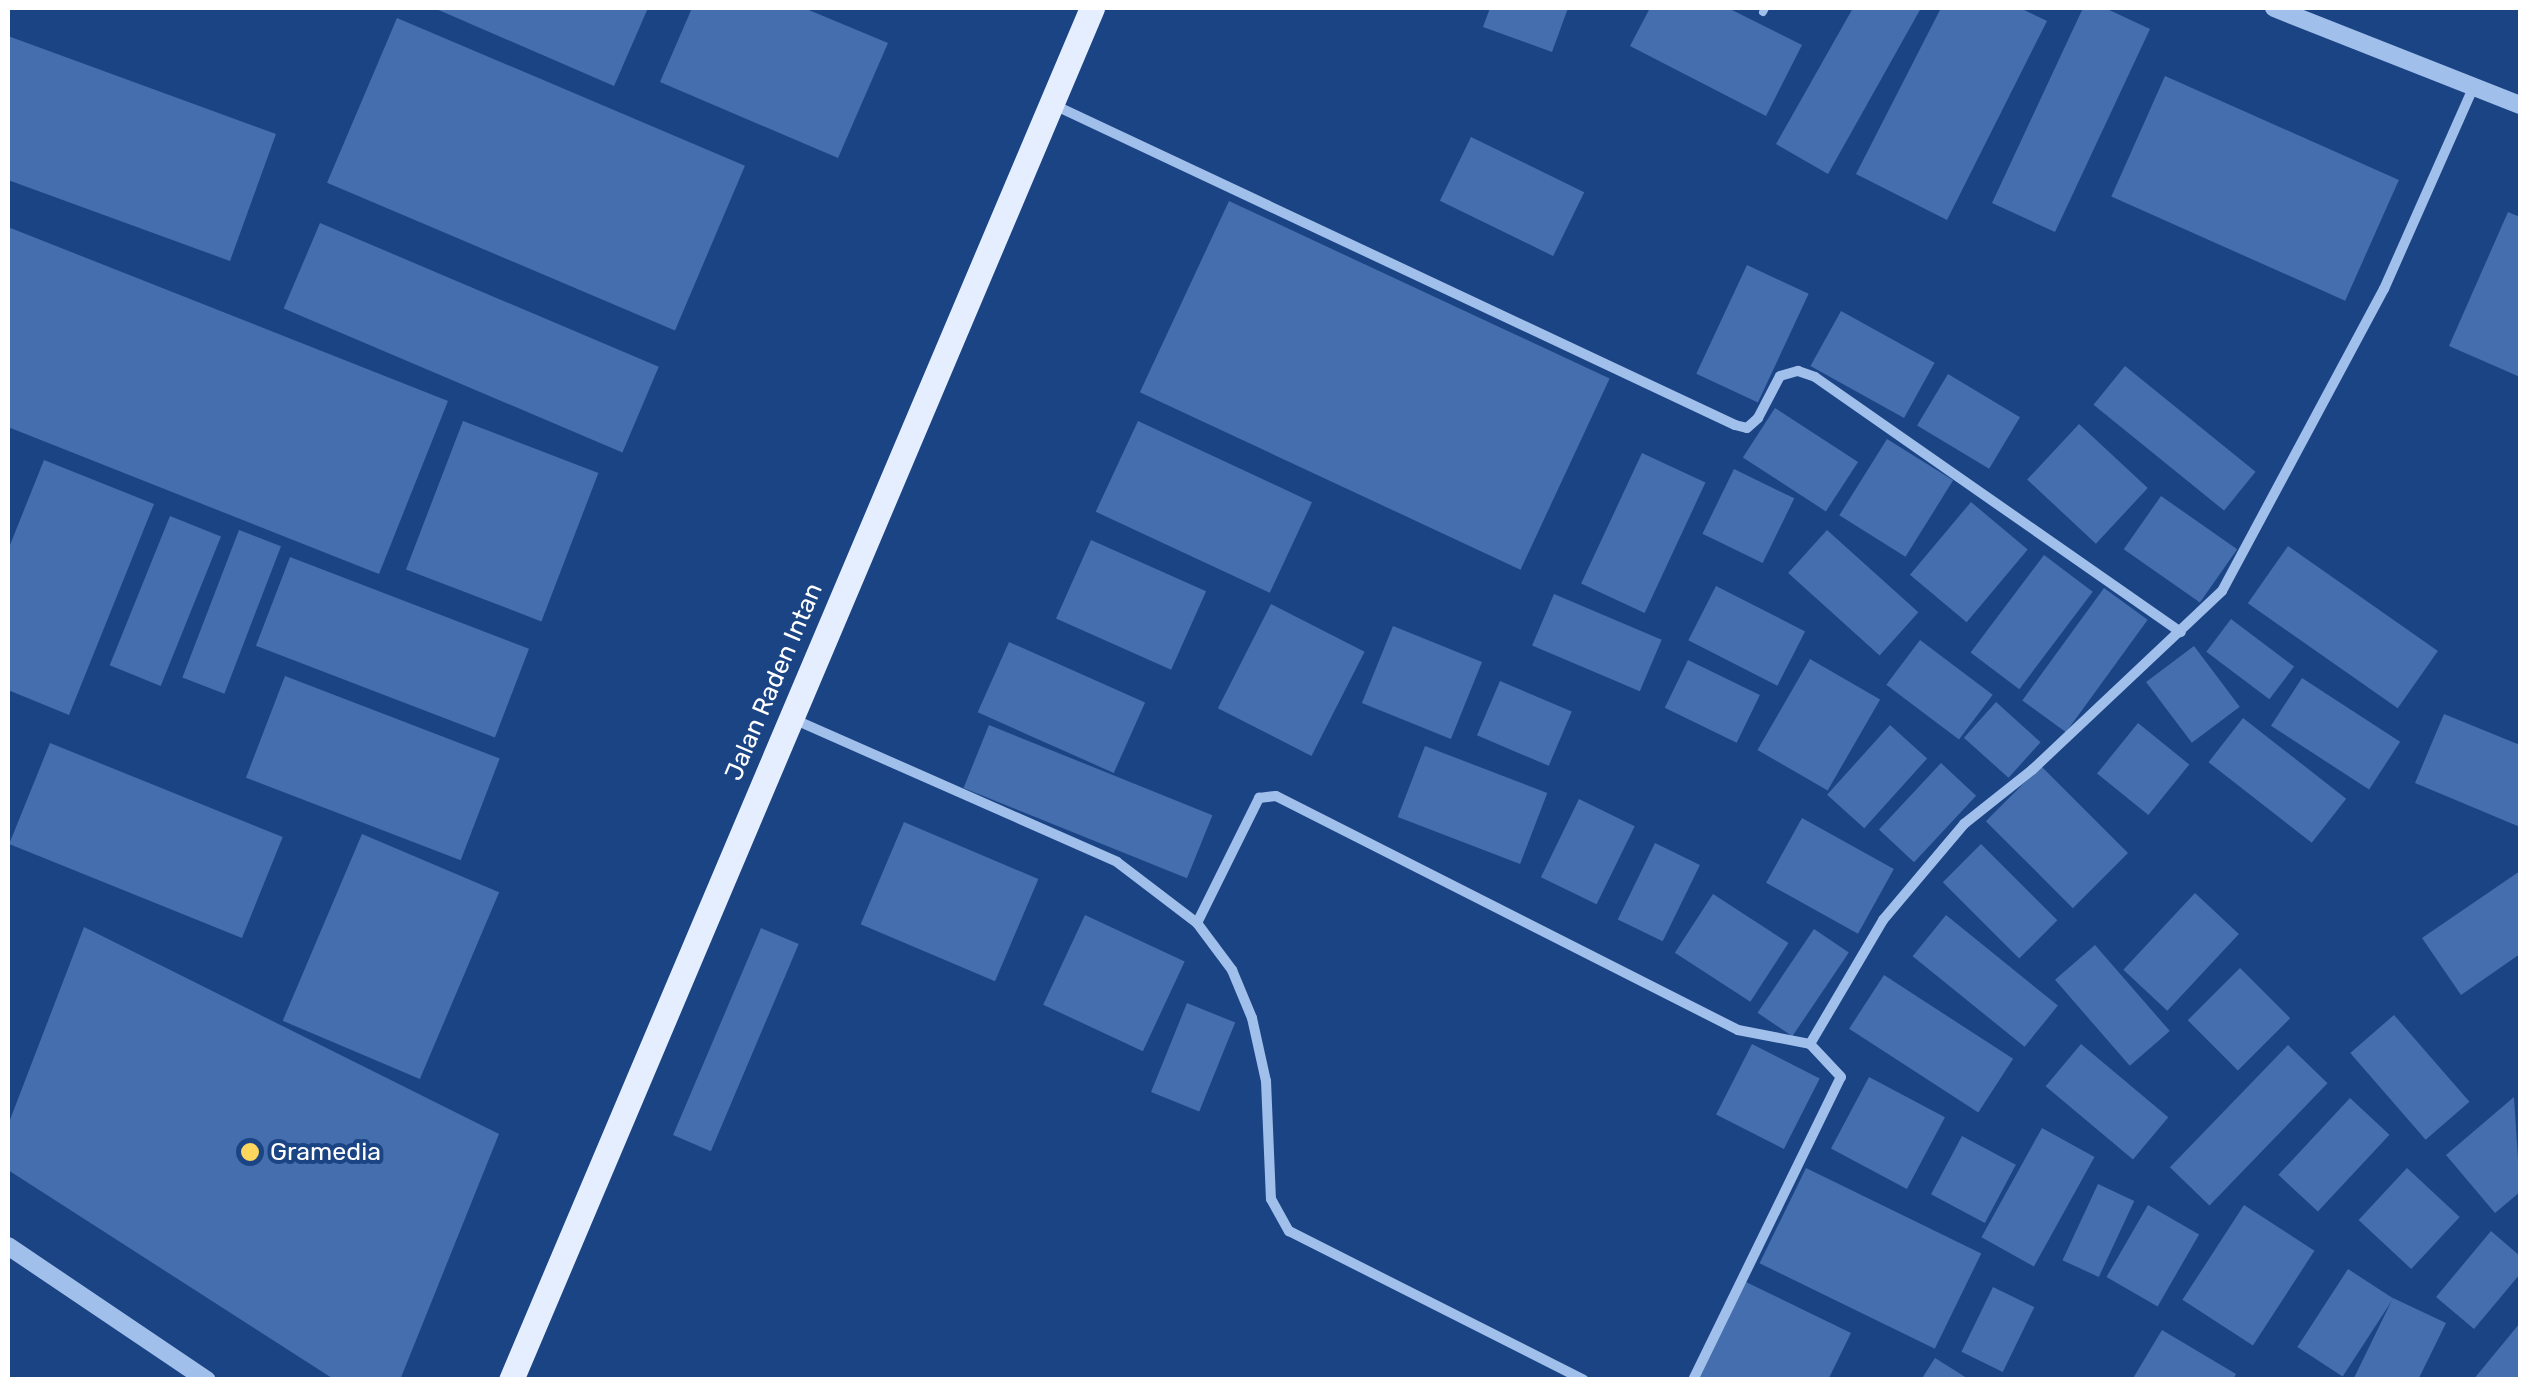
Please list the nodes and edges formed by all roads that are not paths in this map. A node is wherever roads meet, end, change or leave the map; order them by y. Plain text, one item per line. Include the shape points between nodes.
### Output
1 (1092, 8) edge
2 (2274, 8) edge
3 (2474, 86) junction
4 (1052, 103) junction
5 (2520, 105) edge
6 (2181, 632) junction
7 (791, 718) junction
8 (1197, 923) junction
9 (1810, 1044) junction
10 (8, 1246) edge
11 (207, 1380) edge
12 (511, 1380) edge
13 (1584, 1380) edge
14 (1694, 1380) edge

1 - 4 main road, Jalan Raden Intan
2 - 3 street
3 - 5 street
3 - 6 street via 2384,288 2222,591
4 - 6 street via 1736,426 1747,428 1758,418 1780,376 1798,371 1815,378
4 - 7 main road, Jalan Raden Intan
6 - 9 street via 1964,824 1883,920
7 - 8 street via 1117,862
7 - 12 main road, Jalan Raden Intan
8 - 9 street via 1259,798 1276,796 1738,1030
8 - 13 street via 1232,970 1252,1018 1266,1081 1271,1200 1289,1231
9 - 14 street via 1841,1077
10 - 11 street

